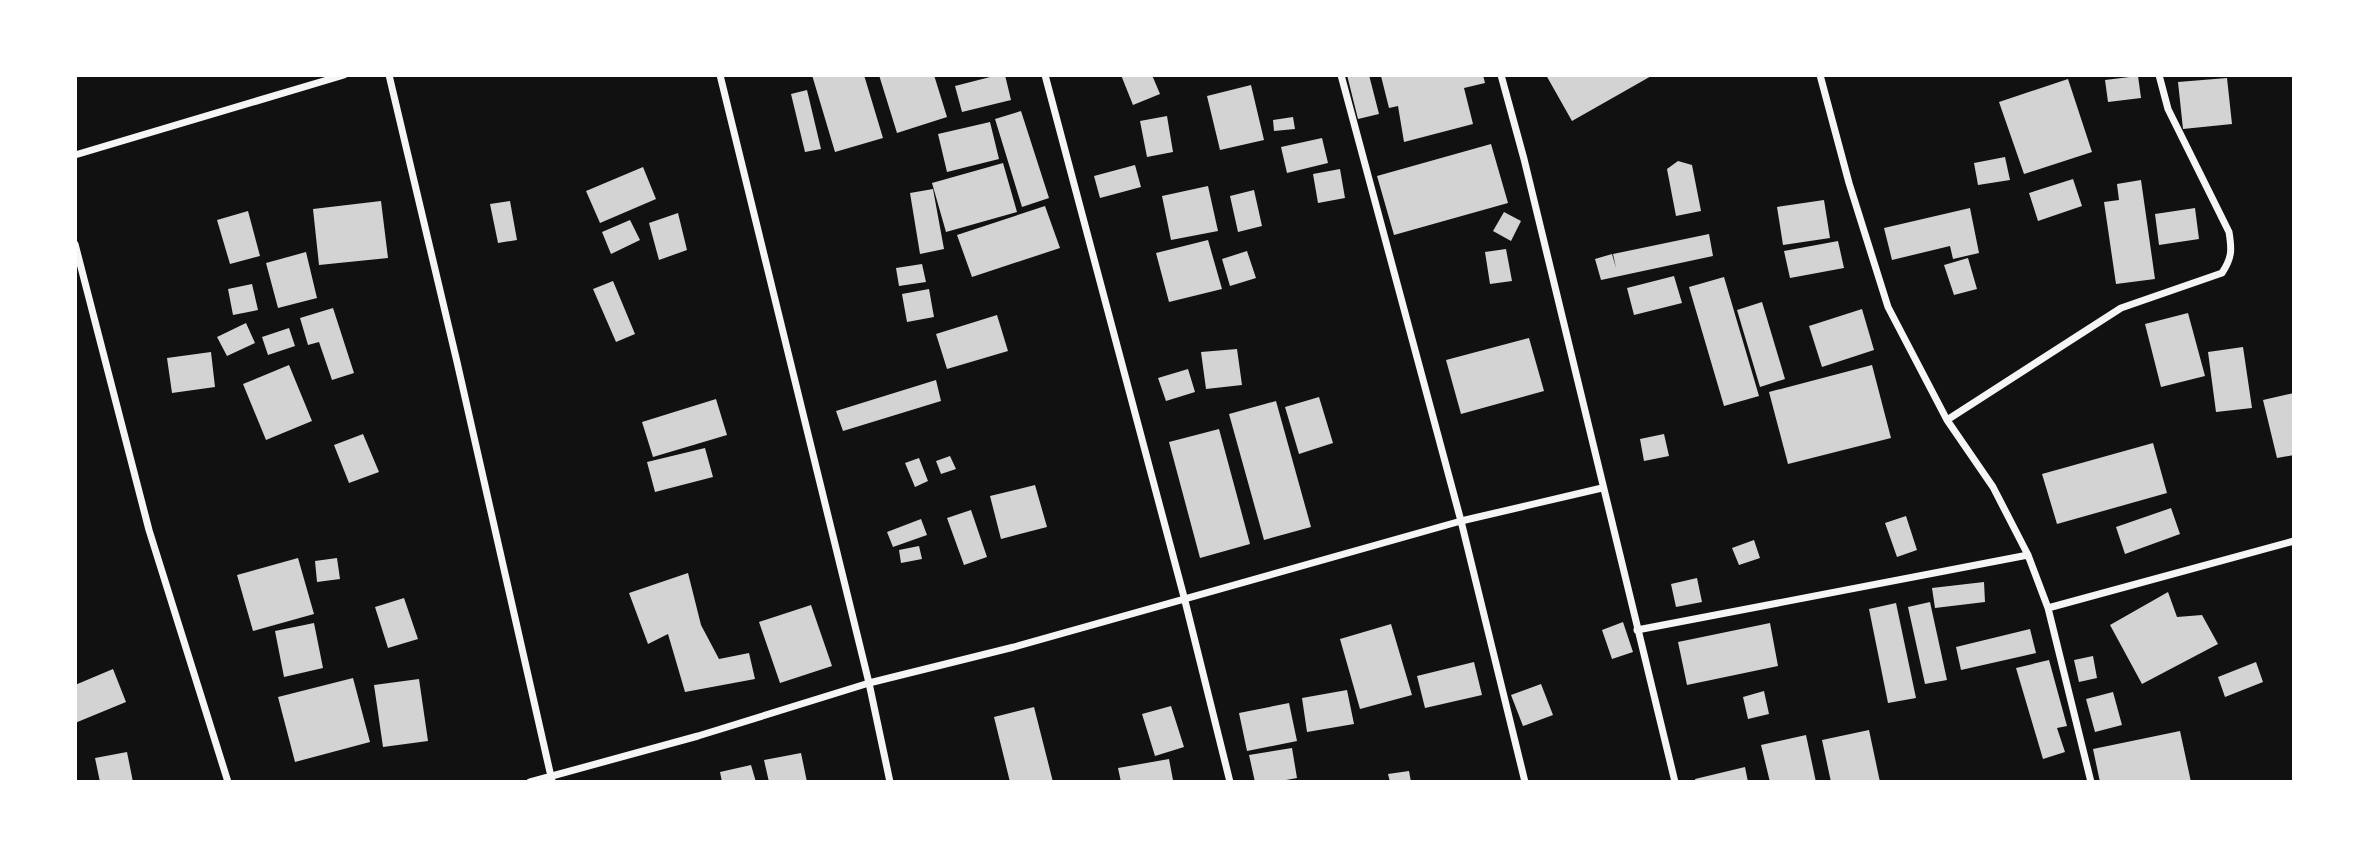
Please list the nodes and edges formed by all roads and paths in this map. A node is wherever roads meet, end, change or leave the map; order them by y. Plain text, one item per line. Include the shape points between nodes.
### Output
1 (344, 75) edge
2 (389, 75) edge
3 (720, 75) edge
4 (1045, 75) edge
5 (1341, 75) edge
6 (1501, 75) edge
7 (1819, 75) edge
8 (2159, 75) edge
9 (75, 155) edge
10 (75, 244) edge
11 (1947, 420) junction
12 (1602, 488) junction
13 (1461, 521) junction
14 (2294, 541) edge
15 (2028, 555) junction
16 (1184, 597) junction
17 (2048, 608) junction
18 (1637, 629) junction
19 (869, 683) junction
20 (552, 780) edge
21 (228, 782) edge
22 (530, 782) edge
23 (890, 782) edge
24 (1230, 782) edge
25 (1525, 782) edge
26 (1675, 782) edge
27 (2091, 782) edge

1 - 9 street
2 - 20 street
3 - 19 street
4 - 16 street
5 - 13 street
6 - 12 street
7 - 11 street via 1888,307
8 - 11 street via 2168,109 2229,232 2233,252 2229,263 2222,273 2121,309
10 - 21 street via 149,530
11 - 15 street via 1993,486
12 - 13 street
12 - 18 street
13 - 16 street
13 - 25 street
14 - 17 street
15 - 17 street
15 - 18 street
16 - 19 street
16 - 24 street
17 - 27 street
18 - 26 street
19 - 20 street
19 - 23 street
20 - 22 street

